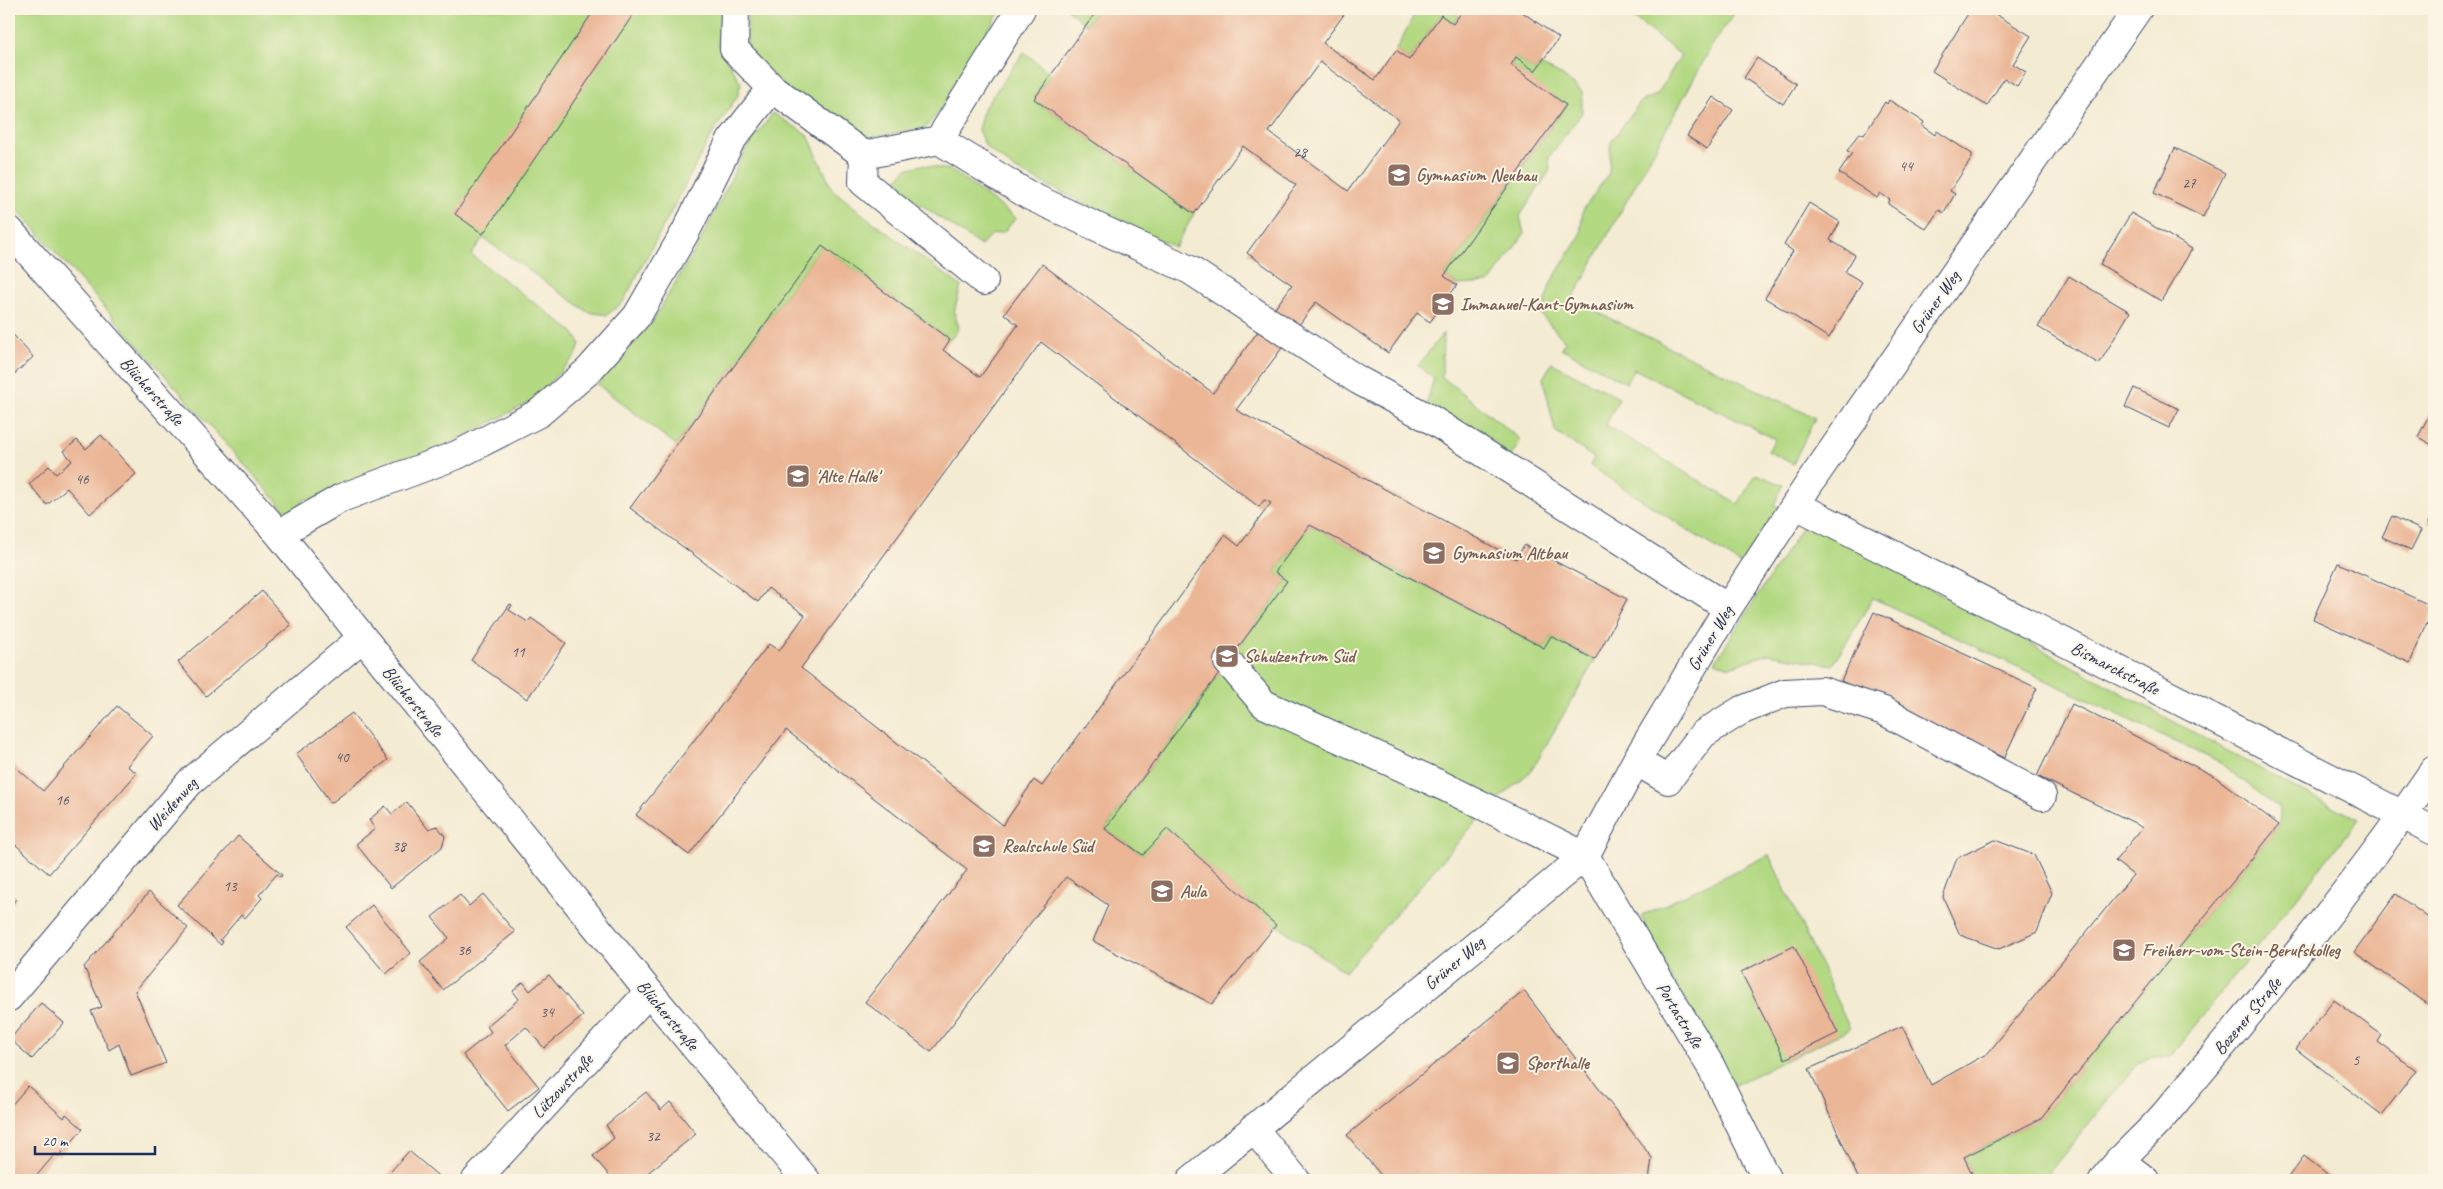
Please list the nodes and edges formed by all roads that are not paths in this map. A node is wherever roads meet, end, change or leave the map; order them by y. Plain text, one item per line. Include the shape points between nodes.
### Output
1 (736, 9) edge
2 (1020, 9) edge
3 (2138, 9) edge
4 (772, 88) junction
5 (939, 140) junction
6 (864, 155) junction
7 (9, 230) edge
8 (984, 281) dead end
9 (1796, 505) junction
10 (279, 534) junction
11 (1728, 608) junction
12 (362, 638) junction
13 (1228, 662) dead end
14 (1636, 761) junction
15 (2434, 770) edge
16 (2042, 796) dead end
17 (2404, 814) junction
18 (2434, 831) edge
19 (1585, 856) junction
20 (649, 992) junction
21 (9, 997) edge
22 (1254, 1128) junction
23 (2111, 1170) edge
24 (476, 1180) edge
25 (806, 1180) edge
26 (1191, 1180) edge
27 (1296, 1180) edge
28 (1767, 1180) edge
29 (2145, 1180) edge

1 - 4 street via 734,49
2 - 5 street
3 - 9 street, Grüner Weg
4 - 6 street
4 - 10 street via 730,142 686,231 637,316 588,371 539,414 457,455 341,498
5 - 6 street
5 - 11 street via 1030,196 1190,270 1358,380 1432,420
6 - 8 street via 863,182
7 - 10 street, Blücherstraße
9 - 11 street, Grüner Weg
9 - 17 street, Bismarckstraße
10 - 12 street, Blücherstraße
11 - 14 street, Grüner Weg
12 - 20 street, Blücherstraße
12 - 21 street, Weidenweg via 188,783
13 - 19 street via 1264,704
14 - 16 street via 1668,780 1703,734 1740,712 1785,693 1822,691 1884,711
14 - 19 street, Grüner Weg
15 - 17 street, Bozener Straße
17 - 18 street, Bismarckstraße
17 - 23 street, Bozener Straße via 2286,969 2168,1111
19 - 22 street, Grüner Weg
19 - 28 street, Portastraße via 1710,1065
20 - 24 street, Lützowstraße
20 - 25 street, Blücherstraße
22 - 26 street, Grüner Weg
22 - 27 street
23 - 29 street

